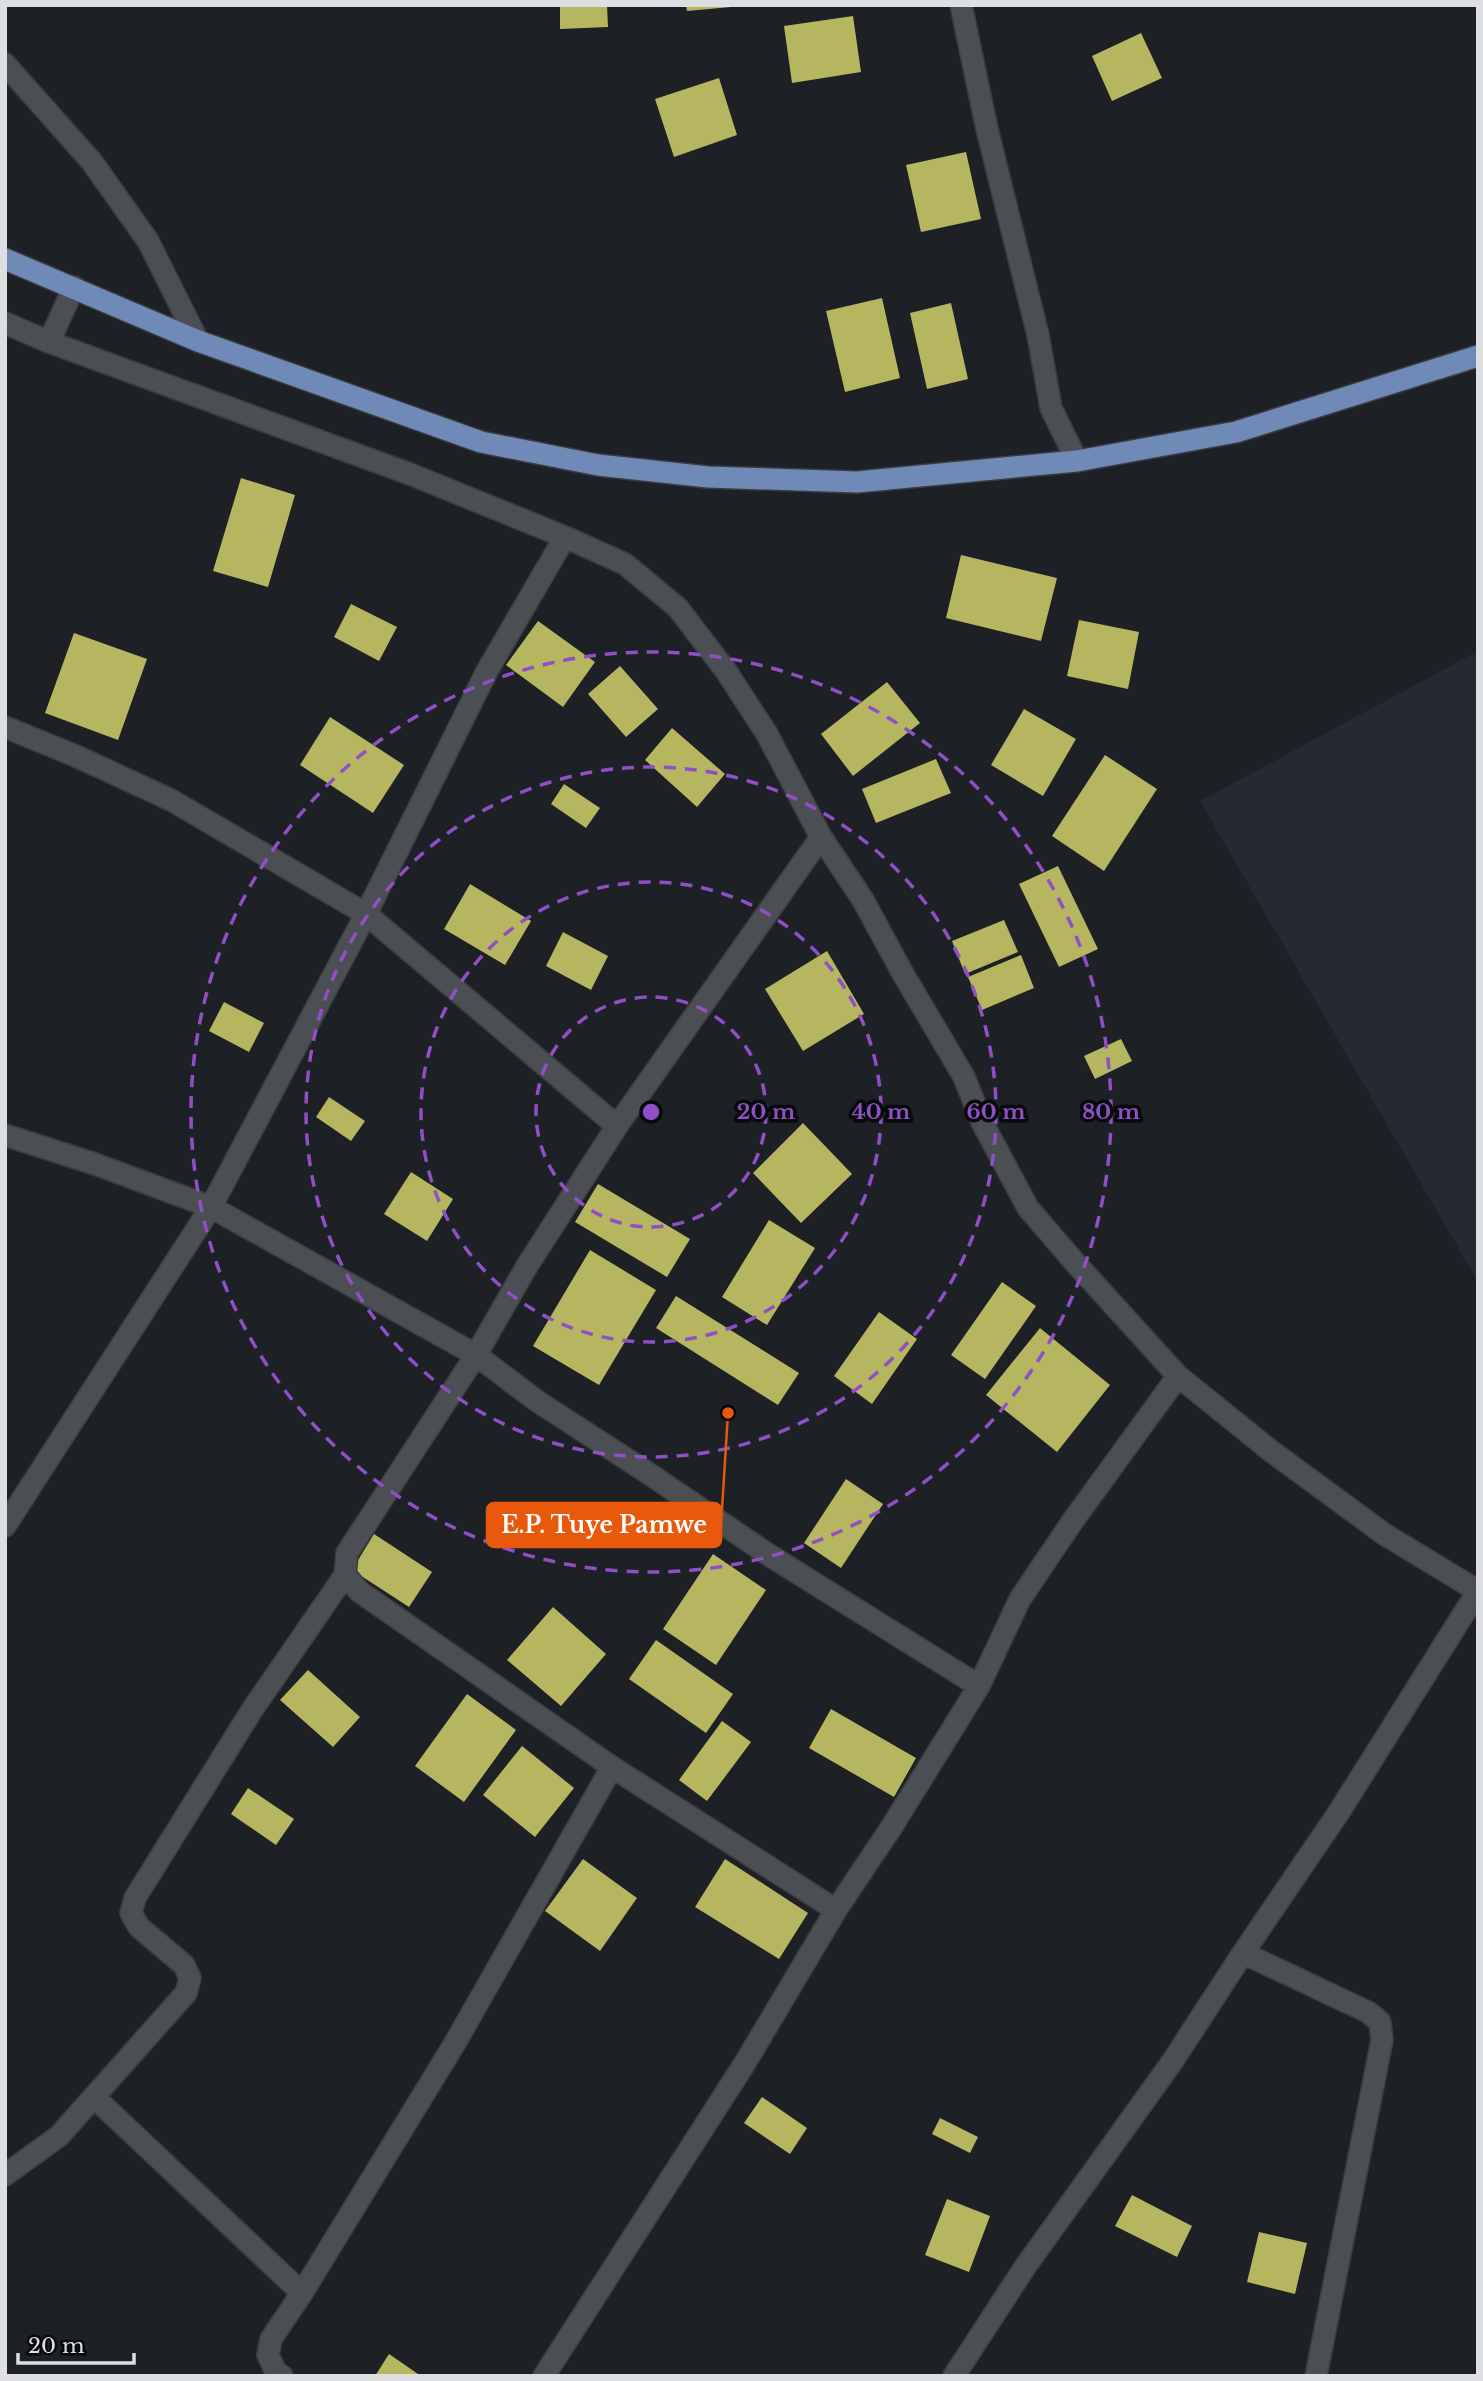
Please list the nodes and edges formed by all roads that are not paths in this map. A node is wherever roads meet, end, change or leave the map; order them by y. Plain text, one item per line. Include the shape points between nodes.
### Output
1 (961, 5) edge
2 (5, 64) edge
3 (5, 258) edge
4 (74, 287) junction
5 (5, 323) edge
6 (198, 341) junction
7 (49, 342) junction
8 (1478, 356) edge
9 (1077, 461) junction
10 (565, 537) junction
11 (5, 727) edge
12 (821, 837) junction
13 (366, 914) junction
14 (617, 1126) junction
15 (5, 1135) edge
16 (211, 1207) junction
17 (475, 1355) junction
18 (1178, 1376) junction
19 (5, 1526) edge
20 (345, 1575) junction
21 (979, 1686) junction
22 (612, 1766) junction
23 (836, 1910) junction
24 (1243, 1952) junction
25 (95, 2098) junction
26 (5, 2175) edge
27 (302, 2293) junction
28 (282, 2376) edge
29 (544, 2376) edge
30 (954, 2376) edge
31 (1316, 2376) edge

1 - 9 street via 1051,408
2 - 6 street via 93,162 148,241
3 - 4 main road
4 - 6 main road
4 - 7 street
5 - 7 street
6 - 9 main road via 481,442 598,465 708,477 857,482
7 - 10 street via 410,474
8 - 9 main road via 1236,432
10 - 12 street via 625,564 678,608 767,734
10 - 13 street via 487,671
11 - 13 street via 171,800
12 - 14 street
12 - 18 street via 863,900 964,1077 1005,1169 1028,1208
13 - 14 street
13 - 16 street
14 - 17 street
15 - 16 street
16 - 17 street
16 - 19 street
17 - 20 street via 347,1553
17 - 21 street via 769,1555
18 - 21 street via 1020,1599
18 - 24 street via 1270,1451 1384,1534 1478,1591 1339,1812
20 - 22 street via 360,1592
20 - 25 street via 252,1710 135,1898 131,1913 139,1927 184,1965 190,1978 186,1993
21 - 23 street
22 - 23 street
22 - 27 street via 455,2043
23 - 29 street via 738,2074
24 - 30 street
24 - 31 street via 1380,2022 1382,2039
25 - 26 street via 59,2137
25 - 27 street
27 - 28 street via 271,2339 268,2355

